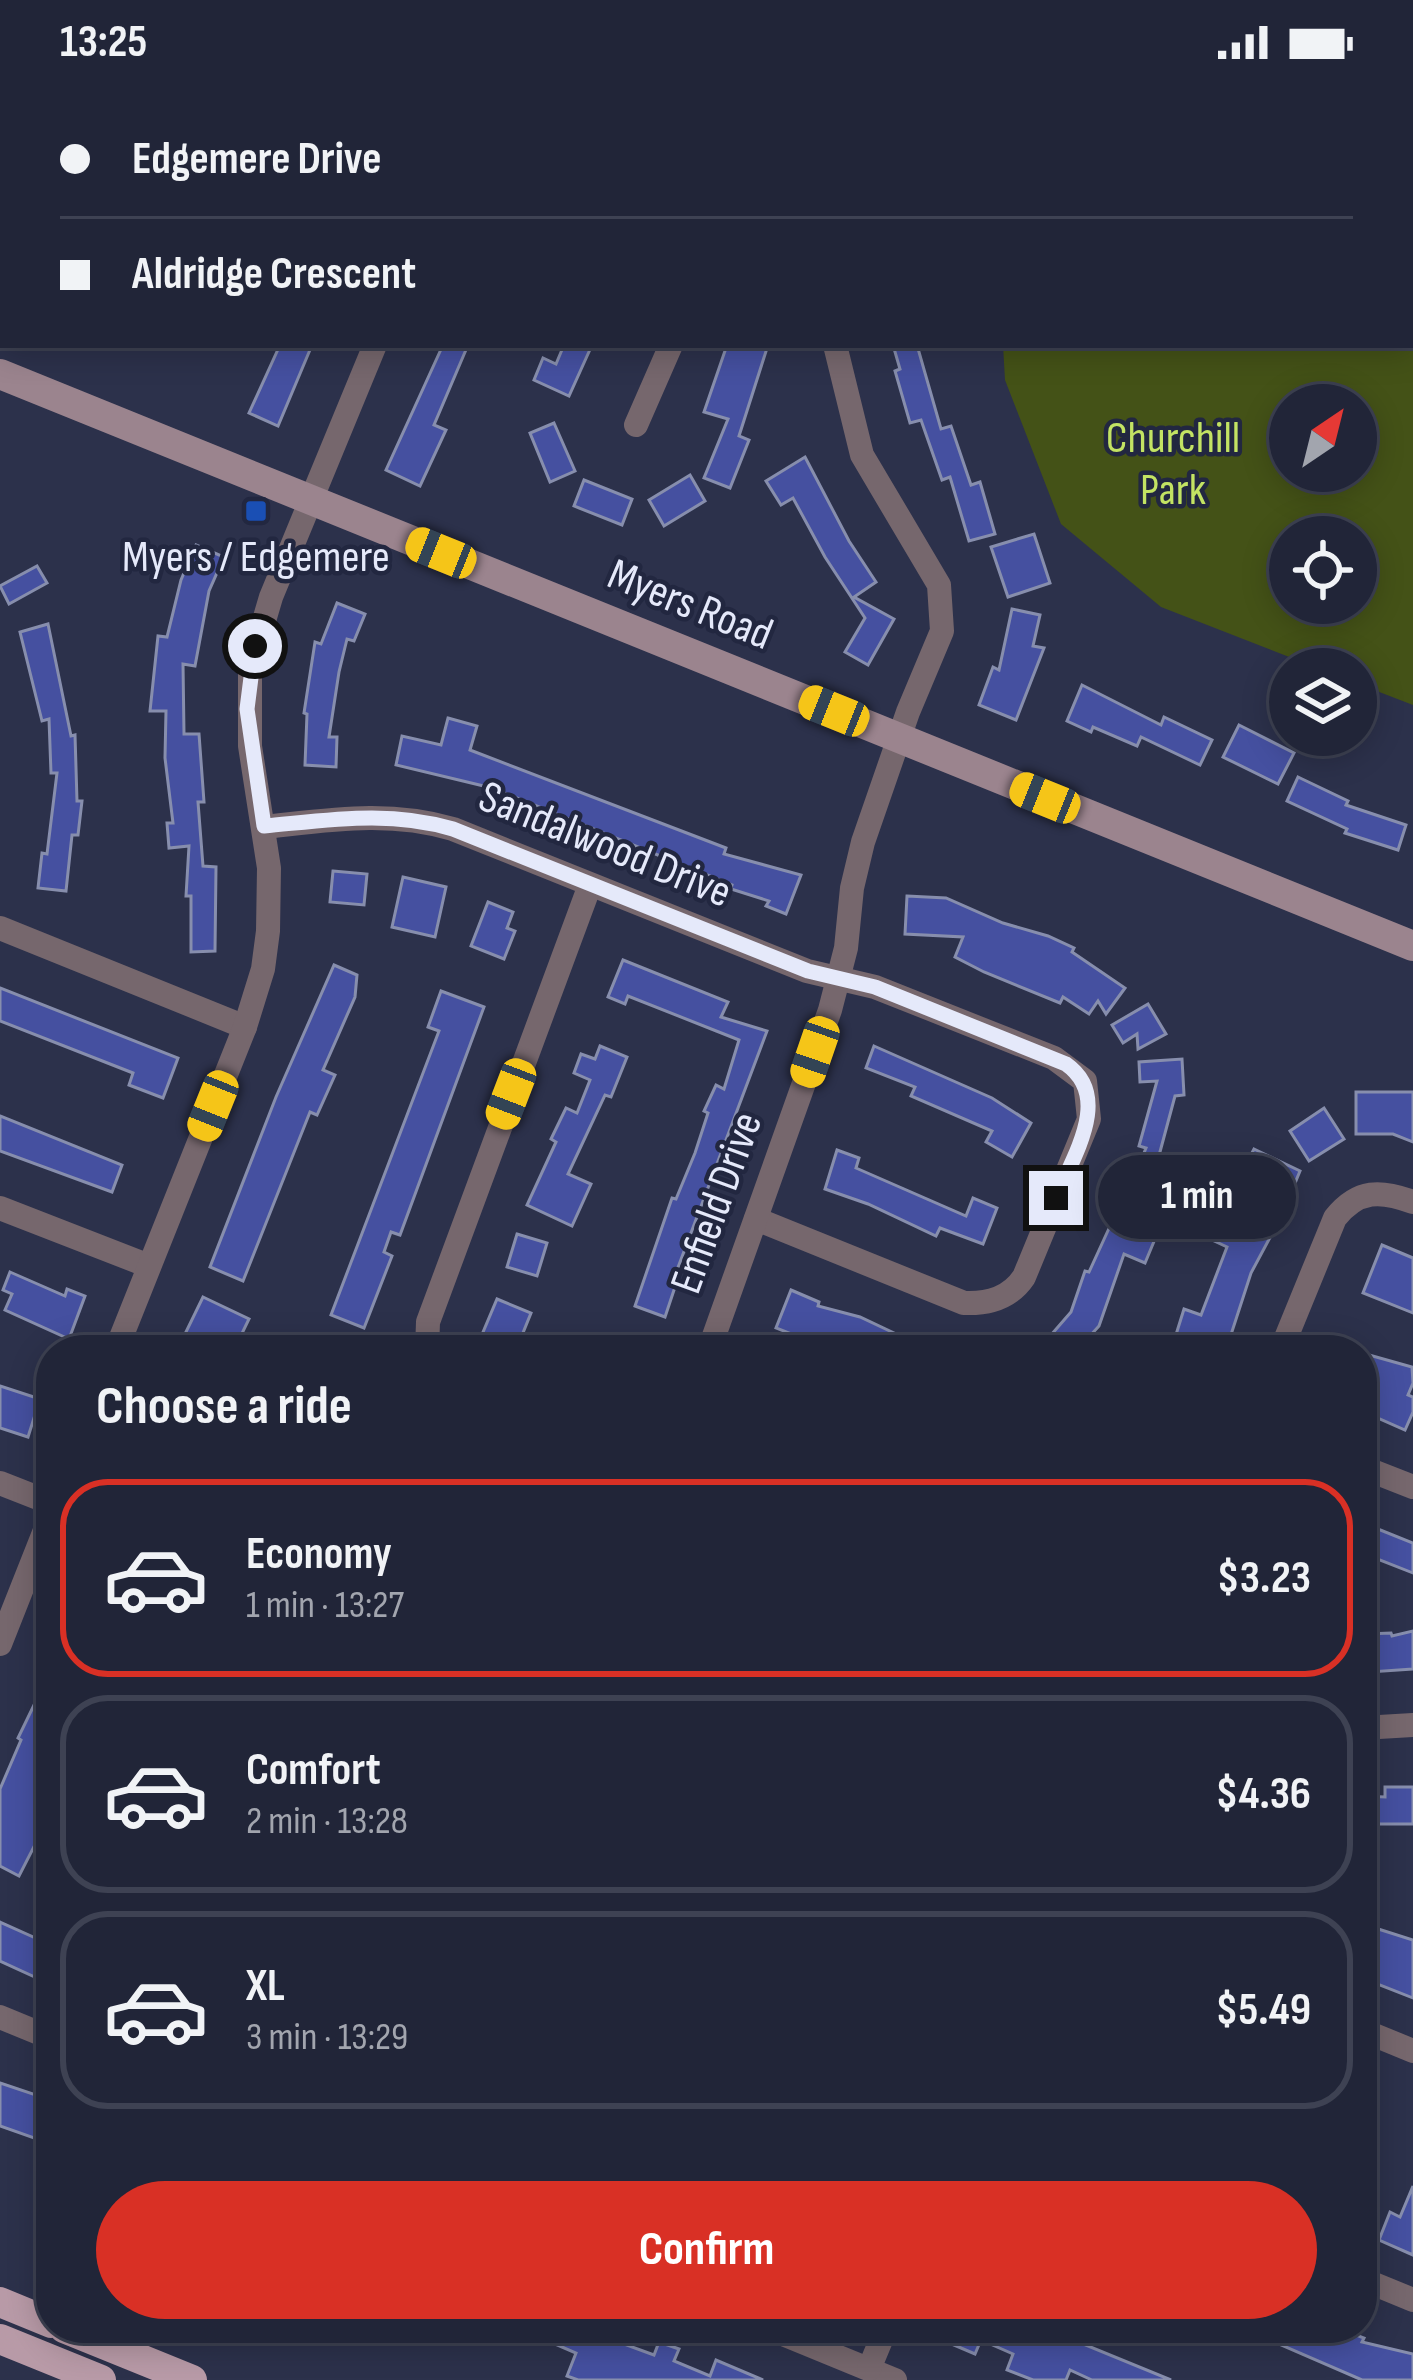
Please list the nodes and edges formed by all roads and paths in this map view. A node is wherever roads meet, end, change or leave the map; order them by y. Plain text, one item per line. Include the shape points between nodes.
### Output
1 (373, 348) edge
2 (670, 348) edge
3 (836, 348) edge
4 (0, 374) edge
5 (636, 425) dead end
6 (310, 500) junction
7 (900, 738) junction
8 (264, 826) junction
9 (590, 885) junction
10 (0, 928) edge
11 (1413, 946) edge
12 (838, 978) junction
13 (245, 1027) junction
14 (1413, 1202) edge
15 (0, 1208) edge
16 (756, 1219) junction
17 (149, 1266) junction
18 (122, 1335) edge
19 (428, 1335) edge
20 (714, 1335) edge
21 (1287, 1335) edge
22 (1377, 1473) edge
23 (0, 1483) edge
24 (1413, 1487) edge
25 (36, 1497) edge
26 (36, 1553) edge
27 (0, 1644) edge
28 (1413, 1725) edge
29 (1377, 1727) edge
30 (0, 2017) edge
31 (36, 2032) edge
32 (1377, 2036) edge
33 (1413, 2051) edge
34 (1377, 2285) edge
35 (1413, 2300) edge
36 (0, 2302) edge
37 (36, 2317) edge
38 (0, 2339) edge
39 (101, 2343) edge
40 (804, 2343) edge
41 (880, 2343) edge
42 (869, 2369) junction
43 (101, 2380) edge
44 (192, 2380) edge
45 (895, 2380) edge

1 - 6 street
2 - 5 street
3 - 7 street, Enfield Drive via 862,455 939,585 942,631
4 - 6 main road, Myers Road
6 - 7 main road, Myers Road
6 - 8 street via 250,668 250,746
7 - 11 main road, Myers Road
7 - 12 street, Enfield Drive via 856,866
8 - 9 street, Sandalwood Drive via 425,820
8 - 13 street via 268,931
9 - 12 street, Sandalwood Drive
9 - 19 street
10 - 13 street
12 - 16 street, Enfield Drive
12 - 16 street, Sandalwood Drive via 1066,1064 1084,1081 1089,1119 1024,1277 995,1300 964,1303
13 - 17 street
14 - 21 street via 1384,1192 1345,1205
15 - 17 street
16 - 20 street, Enfield Drive
17 - 18 street
22 - 24 street
23 - 25 street
26 - 27 street
28 - 29 street
30 - 31 street
32 - 33 street
34 - 35 street
36 - 37 main road
38 - 43 main road
39 - 44 main road
40 - 42 street
41 - 42 street
42 - 45 street

